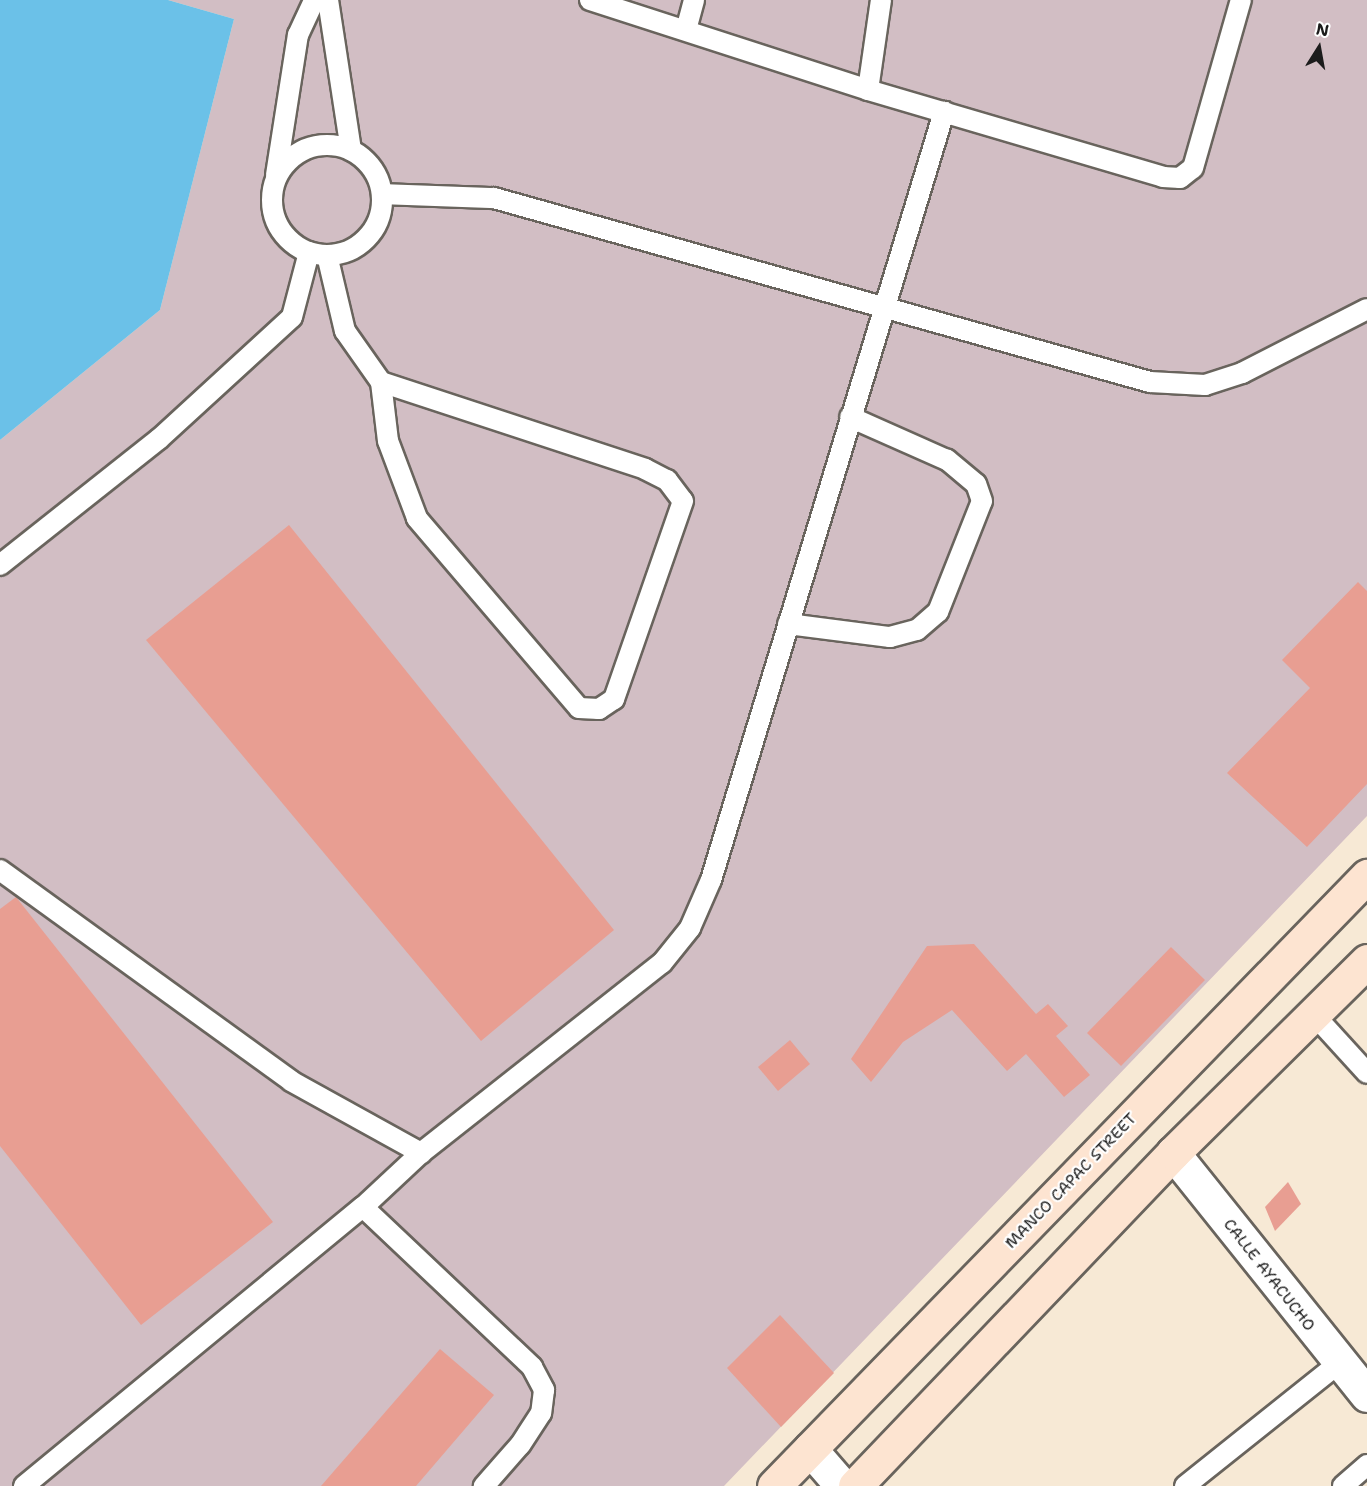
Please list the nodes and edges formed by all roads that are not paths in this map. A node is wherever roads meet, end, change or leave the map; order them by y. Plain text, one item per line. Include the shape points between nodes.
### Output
1 (314, 0) edge
2 (328, 0) edge
3 (590, 0) edge
4 (694, 0) edge
5 (881, 0) edge
6 (1241, 0) edge
7 (686, 30) junction
8 (868, 90) junction
9 (944, 112) junction
10 (351, 150) junction
11 (276, 180) junction
12 (382, 195) junction
13 (318, 253) junction
14 (882, 309) junction
15 (1367, 309) edge
16 (381, 382) junction
17 (850, 417) junction
18 (0, 565) edge
19 (788, 624) junction
20 (0, 870) edge
21 (1367, 876) edge
22 (1367, 961) edge
23 (1315, 1016) junction
24 (1367, 1074) edge
25 (421, 1153) junction
26 (1173, 1153) junction
27 (363, 1207) junction
28 (1339, 1363) junction
29 (1367, 1395) edge
30 (810, 1449) junction
31 (1367, 1465) edge
32 (24, 1486) edge
33 (484, 1486) edge
34 (774, 1486) edge
35 (842, 1486) edge
36 (855, 1486) edge
37 (1185, 1486) edge
38 (1342, 1486) edge

1 - 11 lane via 298,35
2 - 10 lane
3 - 7 lane
4 - 7 lane
5 - 8 lane
6 - 9 lane via 1193,168 1180,178 1163,177
7 - 8 lane
8 - 9 lane
9 - 14 lane
10 - 11 lane via 315,146 298,153
10 - 12 lane via 378,176
11 - 13 lane via 272,198 281,231
12 - 13 lane via 374,230 354,248
12 - 14 lane via 494,198
13 - 16 lane via 345,331
13 - 18 lane via 292,317 159,439
14 - 15 lane via 1150,382 1205,385 1242,373
14 - 17 lane
16 - 16 lane via 388,441 417,518 579,708 599,709 614,699 683,501 668,480
17 - 19 lane
17 - 19 lane via 947,460 976,484 982,501 938,612 917,630 890,638
19 - 25 lane via 711,880 690,928 662,963
20 - 25 lane via 291,1081
21 - 30 main road, MANCO CAPAC STREET
22 - 23 main road
23 - 24 lane
23 - 26 main road
25 - 27 lane
26 - 28 street, CALLE AYACUCHO
26 - 36 main road
27 - 32 lane
27 - 33 lane via 532,1367 544,1390 541,1413 520,1445
28 - 29 street, CALLE AYACUCHO
28 - 37 lane
30 - 34 main road, MANCO CAPAC STREET
30 - 35 street
31 - 38 lane

